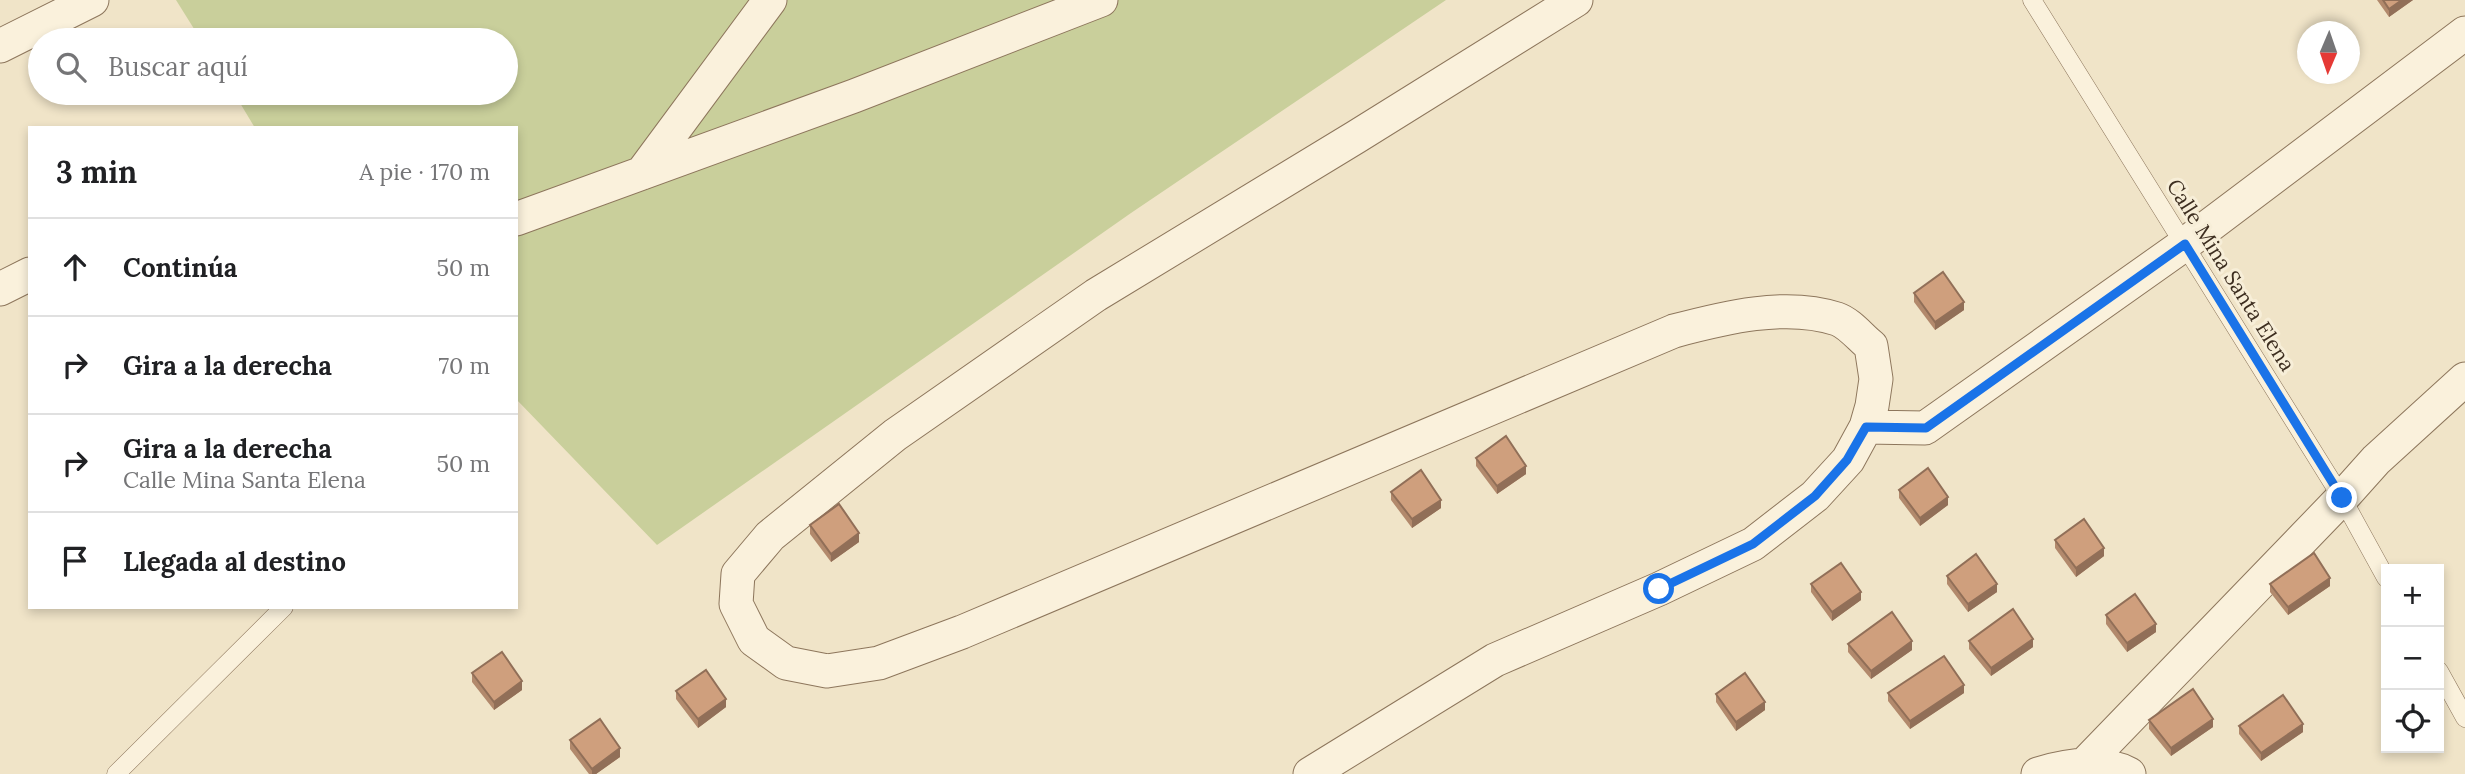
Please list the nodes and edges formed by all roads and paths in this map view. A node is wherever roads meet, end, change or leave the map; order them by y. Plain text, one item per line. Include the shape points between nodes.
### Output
1 (92, 0) edge
2 (770, 0) edge
3 (1101, 0) edge
4 (1576, 0) edge
5 (2032, 0) edge
6 (36, 28) edge
7 (28, 32) edge
8 (2465, 33) edge
9 (0, 46) edge
10 (642, 173) junction
11 (518, 218) edge
12 (2185, 244) junction
13 (28, 275) edge
14 (0, 289) edge
15 (2465, 379) edge
16 (1866, 427) junction
17 (2342, 498) junction
18 (2381, 569) edge
19 (282, 609) edge
20 (2444, 680) edge
21 (2465, 718) edge
22 (2084, 765) junction
23 (116, 774) edge
24 (1310, 774) edge
25 (2038, 774) edge
26 (2129, 774) edge

1 - 6 street
2 - 10 street
3 - 10 street
4 - 16 street via 1096,295 895,435 770,536 738,574 736,604 754,640 786,663 813,669 879,663 1674,331 1738,315 1779,312 1839,319 1871,346 1876,379
5 - 12 lane, Calle Mina Santa Elena
7 - 9 street
8 - 12 street
10 - 11 street
12 - 16 street via 1926,428
12 - 17 lane, Calle Mina Santa Elena
13 - 14 street
15 - 17 street via 2376,460
16 - 24 street via 1847,460 1815,496 1753,544 1495,660
17 - 18 lane, Calle Mina Santa Elena
17 - 22 street
19 - 23 lane
20 - 21 lane
22 - 25 street
22 - 26 street via 2115,767

